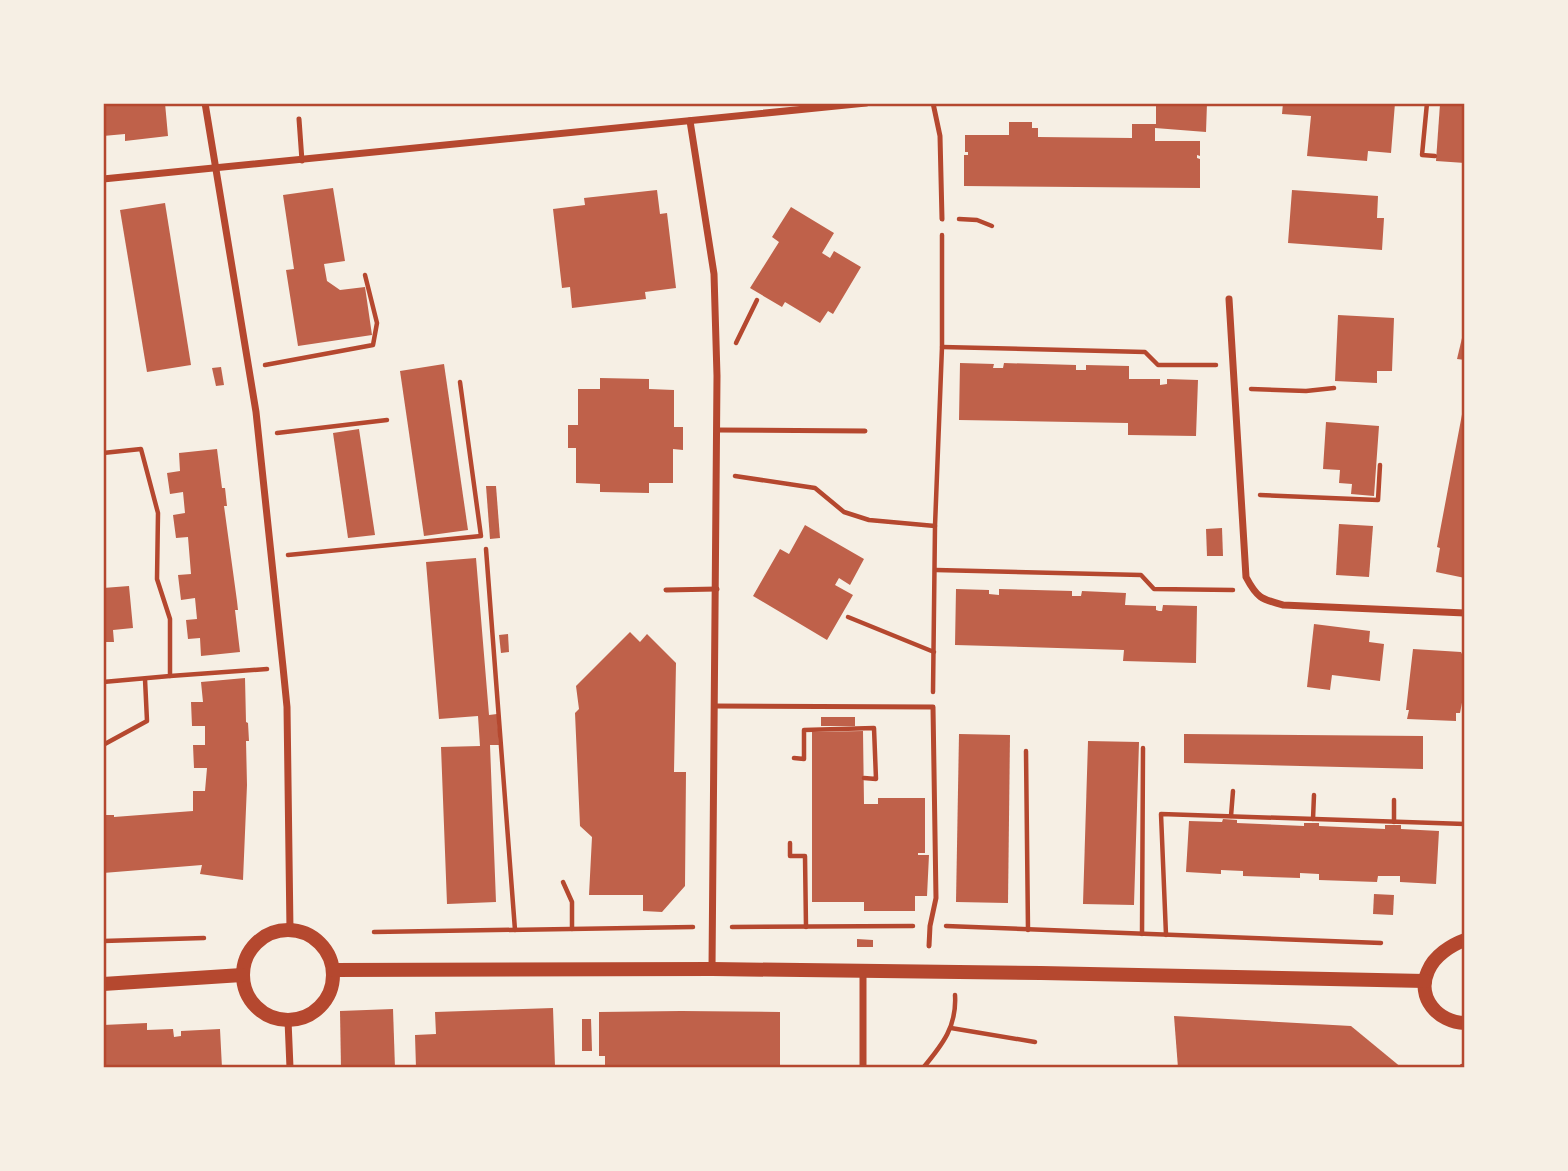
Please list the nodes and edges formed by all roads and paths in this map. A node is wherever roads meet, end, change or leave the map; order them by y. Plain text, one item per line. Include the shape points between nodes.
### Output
1 (205, 103) edge
2 (866, 103) edge
3 (933, 103) edge
4 (1427, 103) edge
5 (299, 119) dead end
6 (690, 121) junction
7 (1435, 156) dead end
8 (302, 161) junction
9 (216, 168) junction
10 (103, 179) edge
11 (942, 219) junction
12 (992, 226) dead end
13 (365, 275) dead end
14 (1229, 299) dead end
15 (757, 300) dead end
16 (943, 347) junction
17 (734, 348) dead end
18 (1233, 365) junction
19 (249, 368) junction
20 (460, 382) dead end
21 (1235, 388) junction
22 (1334, 388) dead end
23 (387, 420) dead end
24 (717, 430) junction
25 (865, 431) dead end
26 (259, 435) junction
27 (103, 453) edge
28 (1380, 465) dead end
29 (727, 475) dead end
30 (1241, 494) junction
31 (935, 526) junction
32 (486, 549) dead end
33 (271, 556) junction
34 (936, 570) junction
35 (717, 589) junction
36 (666, 590) dead end
37 (1252, 590) junction
38 (1465, 613) edge
39 (848, 617) dead end
40 (934, 652) junction
41 (283, 667) junction
42 (170, 676) junction
43 (145, 678) junction
44 (103, 682) edge
45 (714, 706) junction
46 (933, 707) junction
47 (103, 745) edge
48 (1143, 748) dead end
49 (1026, 751) dead end
50 (794, 758) dead end
51 (864, 778) dead end
52 (1233, 791) dead end
53 (1314, 795) dead end
54 (1394, 800) dead end
55 (1231, 817) junction
56 (1313, 819) junction
57 (1394, 822) junction
58 (1465, 824) edge
59 (790, 843) dead end
60 (563, 882) dead end
61 (930, 926) junction
62 (693, 927) dead end
63 (732, 927) dead end
64 (806, 927) junction
65 (572, 929) junction
66 (290, 930) junction
67 (515, 930) junction
68 (1028, 930) junction
69 (373, 932) dead end
70 (1142, 934) junction
71 (1166, 935) junction
72 (204, 938) dead end
73 (1465, 940) edge
74 (103, 941) edge
75 (1381, 943) dead end
76 (929, 946) dead end
77 (712, 969) junction
78 (333, 970) junction
79 (863, 971) junction
80 (242, 975) junction
81 (1425, 981) junction
82 (103, 984) edge
83 (946, 995) dead end
84 (288, 1020) junction
85 (1465, 1023) edge
86 (951, 1028) junction
87 (1035, 1042) dead end
88 (290, 1068) edge
89 (863, 1068) edge
90 (923, 1068) edge

1 - 9 street
2 - 6 street
3 - 11 lane via 940,136
4 - 7 path via 1422,155
5 - 8 lane
6 - 8 street
6 - 24 street via 714,274
8 - 9 street
9 - 10 street
9 - 19 street
11 - 12 path via 976,220
11 - 16 path
13 - 19 path via 377,323 373,345
14 - 18 street
15 - 17 path
16 - 18 path via 1145,352 1158,365
16 - 31 path
18 - 21 street
19 - 26 street
20 - 33 path via 481,536
21 - 22 path
21 - 30 street
23 - 26 path
24 - 25 lane
24 - 35 street
26 - 33 street
27 - 42 path via 141,449 158,513 157,579 170,619
28 - 30 path via 1378,500
29 - 31 path via 815,488 844,512 869,520
30 - 37 street via 1246,577
31 - 34 path
32 - 67 path
33 - 41 street
34 - 37 path via 1141,575 1154,589
34 - 40 path
35 - 36 lane
35 - 45 street
37 - 38 street via 1260,599 1283,605
39 - 40 path
40 - 46 path
41 - 42 path
41 - 66 street
42 - 43 path
43 - 44 path
43 - 47 path via 147,721
45 - 46 lane
45 - 77 street
46 - 61 lane via 936,898
48 - 70 path
49 - 68 path
50 - 51 path via 804,759 804,730 874,728 876,779
52 - 55 path
53 - 56 path
54 - 57 path
55 - 56 path
55 - 71 path via 1161,814
56 - 57 path
57 - 58 path
59 - 64 path via 790,856 805,856
60 - 65 path via 572,902
61 - 64 path
61 - 68 path
61 - 76 lane
62 - 65 path
63 - 64 path
65 - 67 path
66 - 78 main road via 314,938 330,958
66 - 80 main road via 275,931 251,947
67 - 69 path
68 - 70 path
70 - 71 path
71 - 75 path
72 - 74 path
73 - 81 main road via 1437,958
77 - 78 main road
77 - 79 main road
78 - 84 main road via 326,999 316,1010
79 - 81 main road
79 - 89 street
80 - 82 main road
80 - 84 main road via 251,1002 274,1018
81 - 85 main road via 1431,1007 1453,1022
83 - 86 path via 956,995
84 - 88 street
86 - 87 path
86 - 90 path

